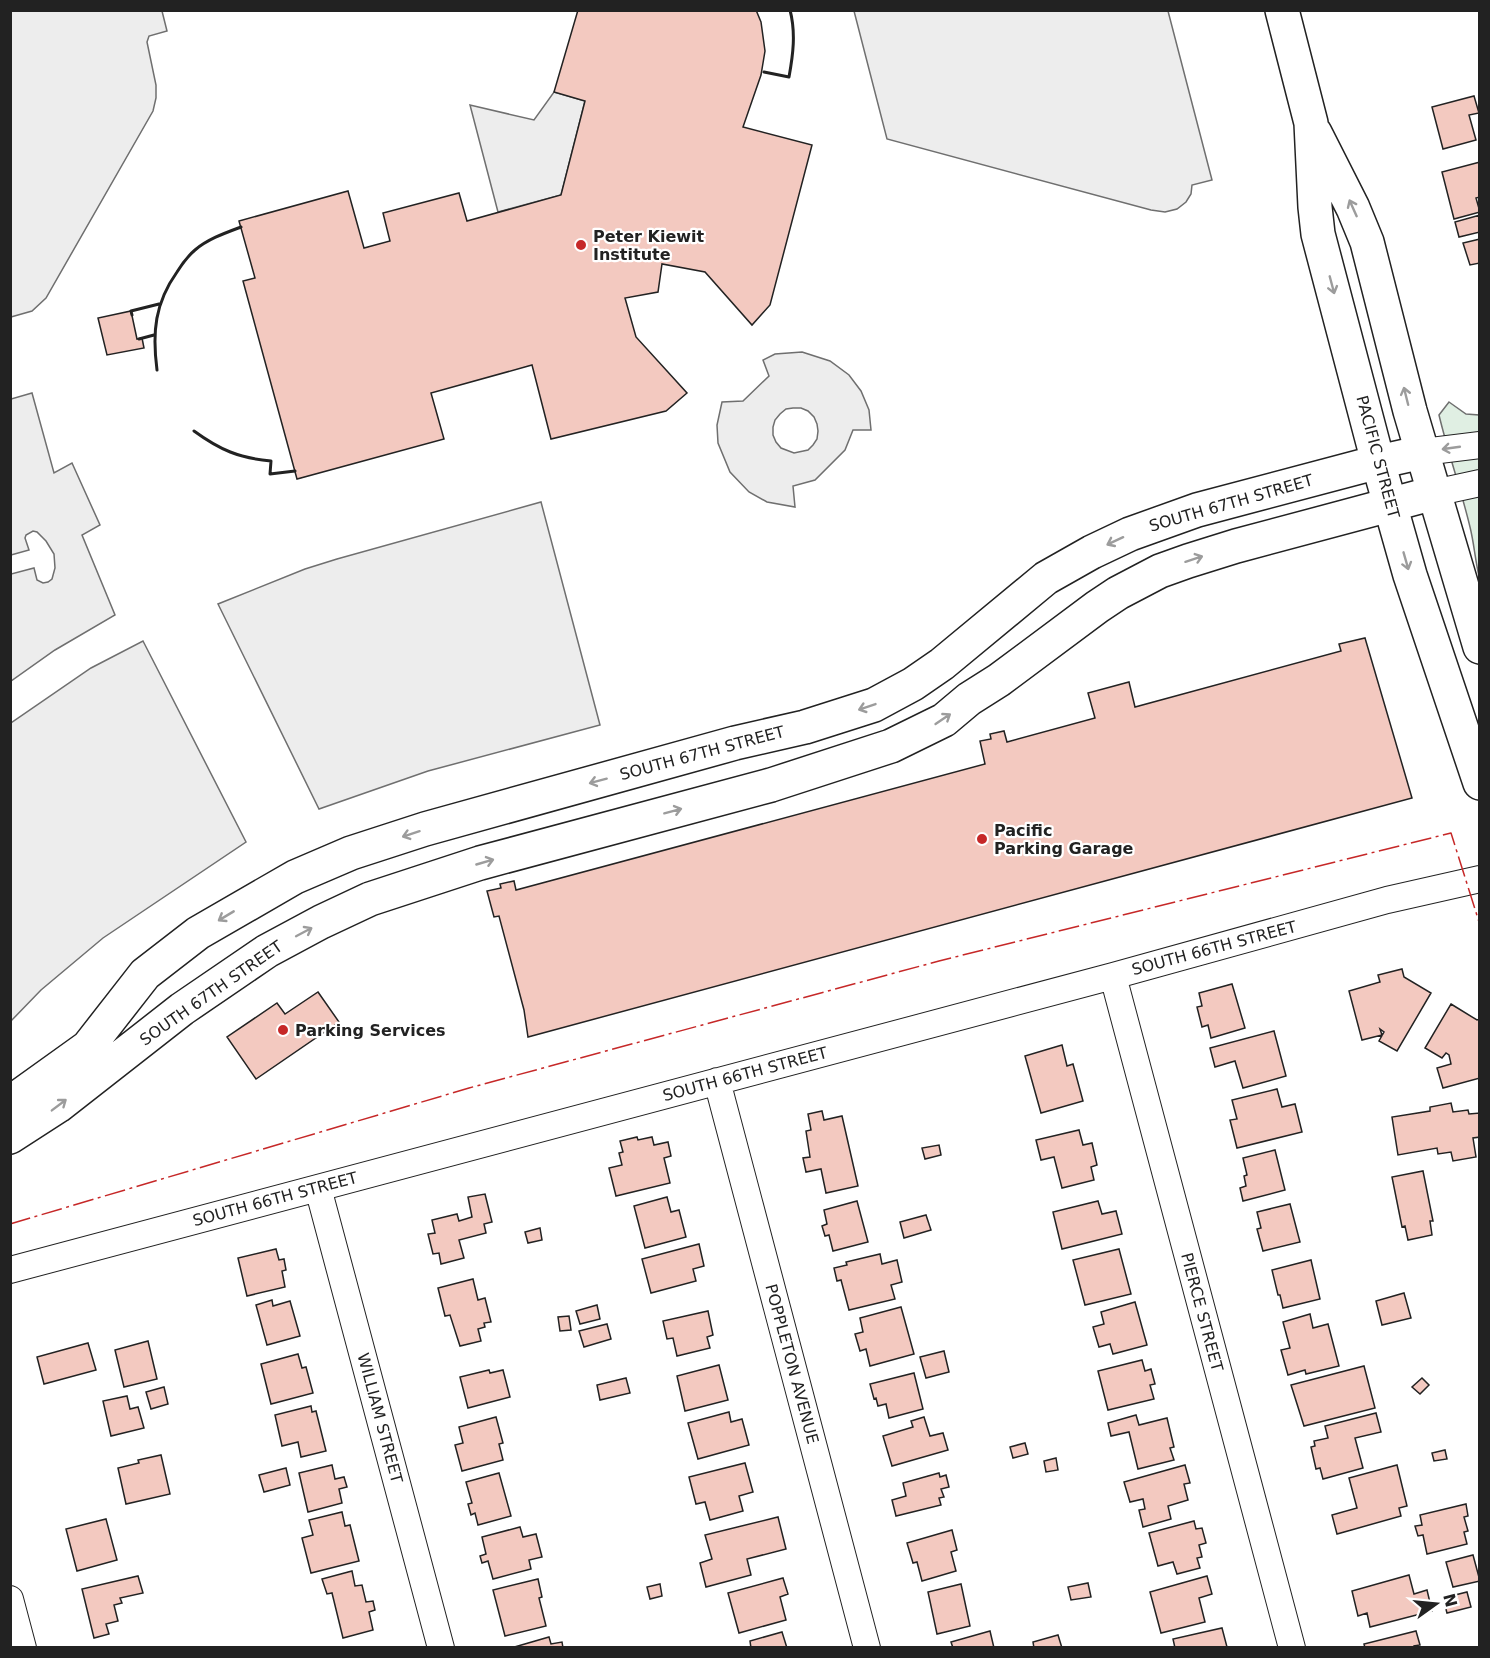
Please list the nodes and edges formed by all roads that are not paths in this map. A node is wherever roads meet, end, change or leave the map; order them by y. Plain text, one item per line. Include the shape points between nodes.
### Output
1 (1282, 10) edge
2 (1311, 123) junction
3 (1479, 444) edge
4 (1423, 452) junction
5 (1378, 462) junction
6 (1479, 483) edge
7 (1434, 493) junction
8 (1390, 505) junction
9 (983, 631) junction
10 (1479, 647) edge
11 (831, 766) junction
12 (1479, 783) edge
13 (1479, 879) edge
14 (1113, 976) junction
15 (717, 1081) junction
16 (10, 1103) edge
17 (10, 1137) edge
18 (318, 1188) junction
19 (10, 1270) edge
20 (10, 1599) edge
21 (23, 1647) edge
22 (441, 1647) edge
23 (867, 1647) edge
24 (1292, 1647) edge

1 - 2 main road, PACIFIC STREET
4 -> 2 main road, PACIFIC STREET via 1367,242
2 -> 5 main road, PACIFIC STREET via 1318,234
3 -> 4 street
4 - 5 main road, SOUTH 67TH STREET
4 - 7 main road, PACIFIC STREET
5 - 8 main road, PACIFIC STREET
5 -> 9 main road, SOUTH 67TH STREET via 1197,510 1130,534 1046,579
6 - 7 street
7 - 8 main road, SOUTH 67TH STREET
7 - 10 main road, PACIFIC STREET
11 -> 8 main road, SOUTH 67TH STREET via 891,747 944,720 1097,607 1152,575 1236,546
8 -> 12 main road, PACIFIC STREET
9 - 11 main road via 969,665 937,691 859,741
9 -> 16 main road, SOUTH 67TH STREET via 913,684 874,705 425,829 295,877 198,933 145,974 88,1047
17 -> 11 main road, SOUTH 67TH STREET via 58,1106 182,1009 267,951 370,899 480,863
13 - 14 street, SOUTH 66TH STREET via 1387,900
14 - 15 street, SOUTH 66TH STREET
14 - 24 street, PIERCE STREET
15 - 18 street, SOUTH 66TH STREET
15 - 23 street, POPPLETON AVENUE
18 - 19 street, SOUTH 66TH STREET
18 - 22 street, WILLIAM STREET
20 - 21 street

